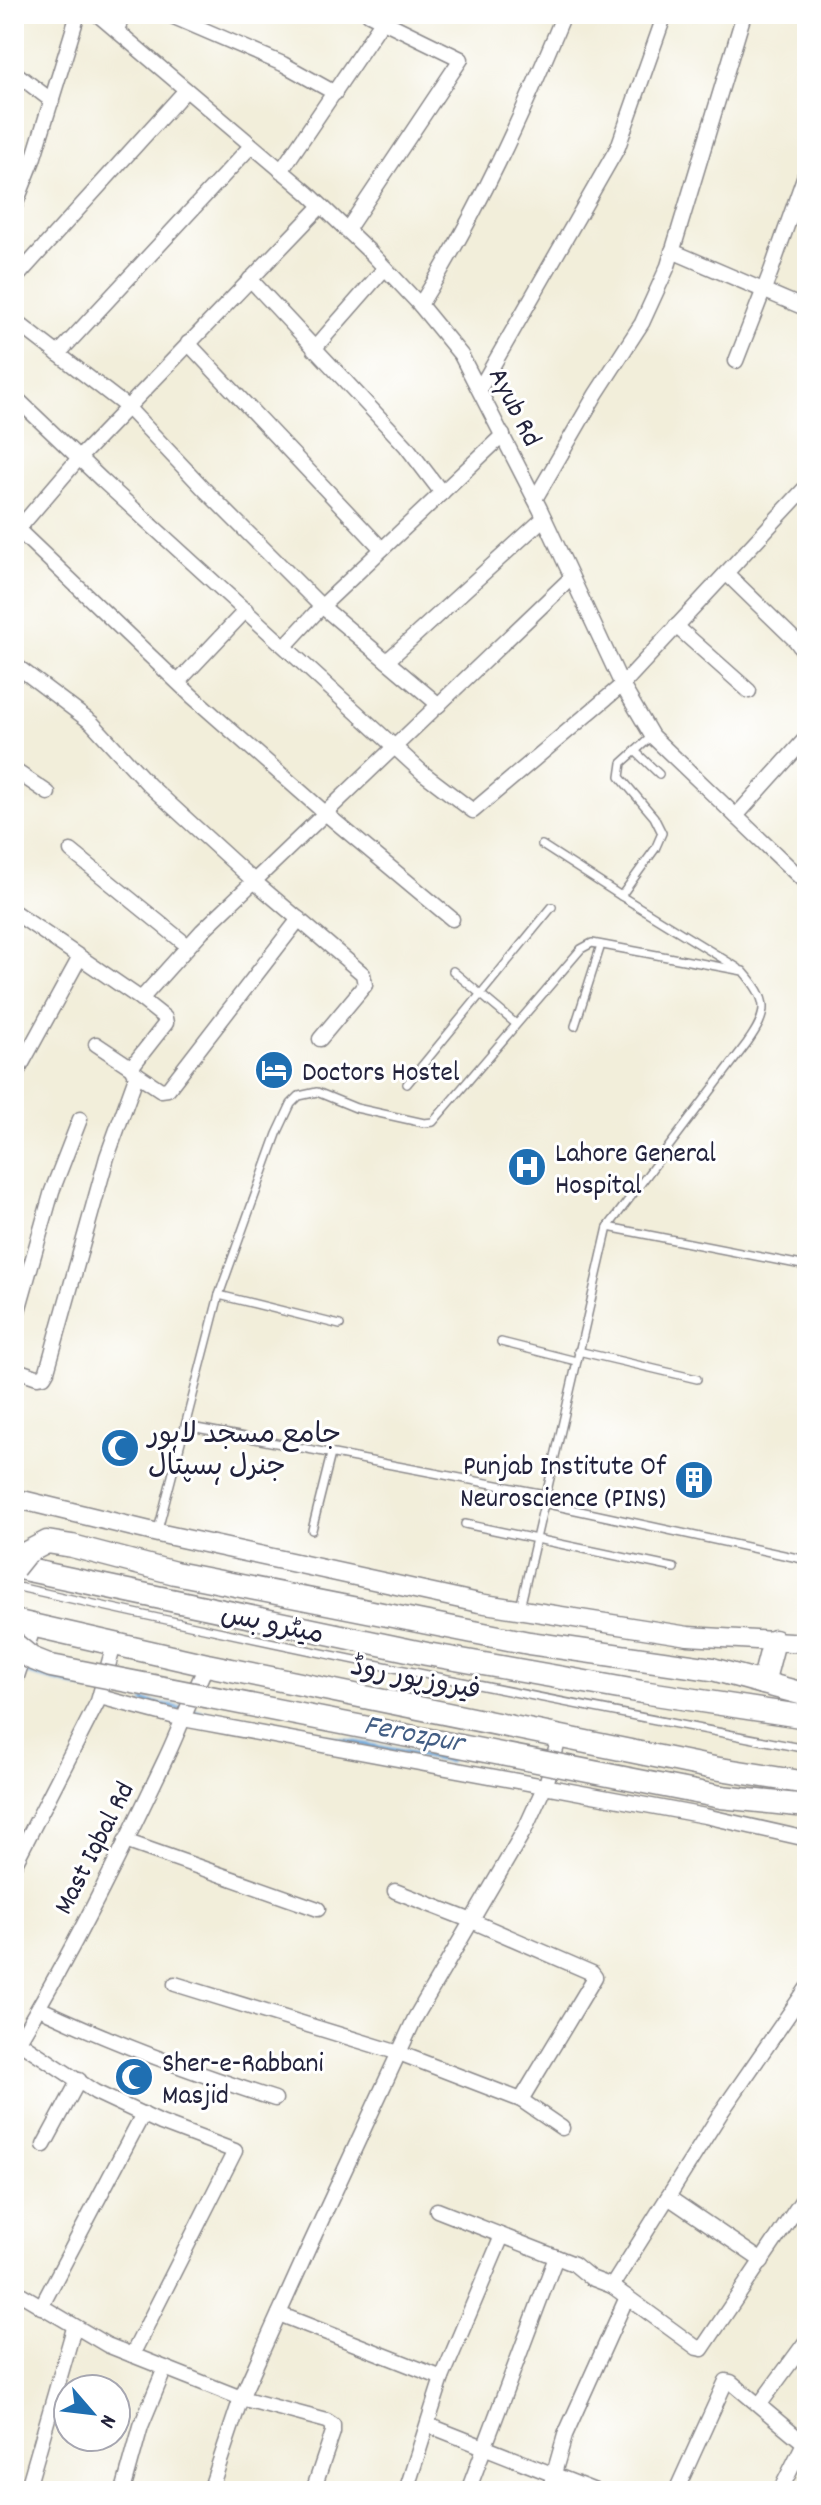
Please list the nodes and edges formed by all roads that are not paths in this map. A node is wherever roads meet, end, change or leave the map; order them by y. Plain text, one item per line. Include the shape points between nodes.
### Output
1 (78, 14) edge
2 (97, 14) edge
3 (124, 14) edge
4 (167, 14) edge
5 (369, 14) edge
6 (564, 14) edge
7 (665, 14) edge
8 (744, 14) edge
9 (385, 18) edge
10 (117, 29) junction
11 (14, 72) edge
12 (186, 90) junction
13 (335, 93) junction
14 (52, 101) junction
15 (251, 146) junction
16 (807, 169) edge
17 (281, 171) junction
18 (15, 202) edge
19 (321, 206) junction
20 (347, 230) junction
21 (672, 251) junction
22 (385, 268) junction
23 (250, 279) junction
24 (14, 280) edge
25 (763, 292) junction
26 (420, 305) junction
27 (807, 309) edge
28 (14, 320) edge
29 (188, 343) junction
30 (314, 349) junction
31 (58, 354) junction
32 (736, 361) dead end
33 (480, 388) junction
34 (14, 396) edge
35 (127, 407) junction
36 (503, 435) junction
37 (79, 458) junction
38 (807, 486) edge
39 (442, 493) junction
40 (535, 499) junction
41 (544, 518) junction
42 (15, 530) edge
43 (382, 549) junction
44 (726, 573) junction
45 (571, 578) junction
46 (322, 606) junction
47 (246, 610) junction
48 (676, 626) junction
49 (285, 646) junction
50 (807, 656) edge
51 (387, 661) junction
52 (14, 664) edge
53 (178, 682) junction
54 (622, 685) junction
55 (749, 691) dead end
56 (439, 705) junction
57 (652, 736) junction
58 (807, 737) edge
59 (394, 746) junction
60 (635, 751) junction
61 (14, 770) edge
62 (659, 774) dead end
63 (48, 793) dead end
64 (325, 813) junction
65 (736, 816) junction
66 (542, 845) dead end
67 (71, 851) dead end
68 (255, 882) junction
69 (807, 884) edge
70 (621, 896) junction
71 (552, 907) dead end
72 (14, 912) edge
73 (299, 919) junction
74 (452, 919) dead end
75 (601, 945) junction
76 (188, 946) junction
77 (80, 957) junction
78 (453, 971) dead end
79 (743, 971) junction
80 (480, 994) junction
81 (141, 999) junction
82 (516, 1024) junction
83 (575, 1026) dead end
84 (320, 1039) dead end
85 (96, 1044) dead end
86 (135, 1071) junction
87 (14, 1078) edge
88 (407, 1084) dead end
89 (80, 1119) dead end
90 (608, 1227) junction
91 (14, 1258) edge
92 (30, 1263) junction
93 (807, 1266) edge
94 (219, 1295) junction
95 (14, 1325) edge
96 (340, 1325) dead end
97 (501, 1342) dead end
98 (578, 1351) junction
99 (576, 1361) junction
100 (14, 1369) edge
101 (697, 1379) dead end
102 (186, 1426) junction
103 (331, 1454) junction
104 (14, 1498) edge
105 (544, 1499) junction
106 (465, 1524) dead end
107 (312, 1530) dead end
108 (158, 1533) junction
109 (534, 1540) junction
110 (807, 1560) edge
111 (14, 1567) edge
112 (674, 1568) dead end
113 (14, 1586) edge
114 (520, 1609) junction
115 (24, 1623) edge
116 (774, 1641) junction
117 (807, 1643) edge
118 (14, 1644) edge
119 (114, 1645) junction
120 (207, 1665) junction
121 (763, 1683) junction
122 (14, 1685) edge
123 (807, 1695) edge
124 (100, 1697) junction
125 (807, 1717) edge
126 (183, 1719) junction
127 (560, 1735) junction
128 (807, 1749) edge
129 (807, 1783) edge
130 (545, 1786) junction
131 (807, 1806) edge
132 (807, 1839) edge
133 (125, 1841) junction
134 (14, 1865) edge
135 (395, 1891) dead end
136 (318, 1909) dead end
137 (472, 1921) junction
138 (175, 1984) dead end
139 (807, 1988) edge
140 (39, 2008) junction
141 (16, 2045) edge
142 (399, 2053) junction
143 (79, 2080) junction
144 (275, 2099) dead end
145 (521, 2100) junction
146 (143, 2114) junction
147 (562, 2128) dead end
148 (44, 2145) dead end
149 (807, 2193) edge
150 (668, 2197) junction
151 (437, 2210) dead end
152 (502, 2236) junction
153 (556, 2257) junction
154 (762, 2261) junction
155 (612, 2286) junction
156 (14, 2290) edge
157 (627, 2297) junction
158 (41, 2307) junction
159 (279, 2314) junction
160 (74, 2328) junction
161 (807, 2340) edge
162 (132, 2355) junction
163 (165, 2368) junction
164 (442, 2378) junction
165 (241, 2398) junction
166 (760, 2404) junction
167 (428, 2425) junction
168 (806, 2442) edge
169 (485, 2447) junction
170 (554, 2475) junction
171 (27, 2491) edge
172 (123, 2491) edge
173 (210, 2491) edge
174 (313, 2491) edge
175 (406, 2491) edge
176 (468, 2491) edge
177 (549, 2491) edge
178 (595, 2491) edge
179 (676, 2491) edge
180 (780, 2491) edge

1 - 14 street
2 - 10 street, Ayub Rd
3 - 10 street
4 - 13 street via 283,64
5 - 9 street
6 - 26 street via 507,147
7 - 33 street via 618,147
8 - 21 street
9 - 13 street
9 - 20 street via 461,59
10 - 12 street, Ayub Rd
11 - 14 street
12 - 15 street, Ayub Rd
12 - 24 street
13 - 17 street
14 - 18 street
15 - 17 street, Ayub Rd
15 - 31 street
16 - 25 street
17 - 19 street, Ayub Rd
19 - 20 street, Ayub Rd
19 - 23 street
20 - 22 street, Ayub Rd
21 - 25 street
21 - 40 street via 642,323
22 - 26 street, Ayub Rd
22 - 30 street
23 - 29 street
23 - 30 street
25 - 27 street
25 - 32 street
26 - 33 street, Ayub Rd
28 - 31 street
29 - 35 street
29 - 43 street
30 - 39 street via 406,446
31 - 35 street
33 - 36 street, Ayub Rd
34 - 37 street
35 - 37 street
35 - 46 street
36 - 39 street
36 - 40 street, Ayub Rd
37 - 42 street
37 - 47 street
38 - 44 street
39 - 43 street
40 - 41 street, Ayub Rd
41 - 45 street, Ayub Rd
41 - 51 street
42 - 53 street
43 - 46 street
44 - 48 street
44 - 50 street
45 - 54 street, Ayub Rd
45 - 56 street
46 - 49 street
46 - 51 street
47 - 49 street
47 - 53 street
48 - 54 street
48 - 55 street
49 - 59 street
51 - 56 street
52 - 68 street via 92,723 149,785
53 - 64 street
54 - 57 street, Ayub Rd
54 - 59 street via 476,810 469,810
56 - 59 street
57 - 60 lane
57 - 65 street, Ayub Rd
58 - 65 street
59 - 64 street
60 - 62 lane
60 - 70 lane via 622,763 620,777 662,833
61 - 63 street
64 - 68 street
64 - 74 street
65 - 69 street, Ayub Rd
66 - 70 lane
67 - 76 street
68 - 73 street
68 - 76 street
70 - 79 lane
71 - 80 lane
72 - 77 street
73 - 84 street via 366,979
73 - 86 street via 168,1089 161,1090
75 - 79 lane
75 - 82 lane via 581,949
75 - 83 lane
76 - 81 street
77 - 81 street
77 - 87 street
78 - 80 lane
79 - 90 lane via 761,996 762,1020
80 - 82 lane
80 - 88 lane
81 - 86 street via 166,1023
82 - 94 lane via 433,1122 356,1108 317,1092 299,1096 277,1134
85 - 86 street
86 - 100 street via 47,1371 37,1377
89 - 92 street
90 - 93 lane
90 - 98 lane
91 - 92 street
92 - 95 street
94 - 96 lane
94 - 102 lane
97 - 99 lane
98 - 99 lane
98 - 101 lane
99 - 105 lane
102 - 103 lane
102 - 108 lane
103 - 105 lane
103 - 107 lane
104 - 108 street
105 - 109 lane
105 - 110 lane
106 - 109 lane
108 - 114 street
109 - 112 lane
109 - 114 lane
111 - 121 main road, bridge via 47,1542 175,1573 529,1643 712,1669
111 - 125 main road, فیروزپور روڈ via 427,1654
113 - 128 lane, میٹرو بس via 264,1643
114 - 116 street via 688,1636
115 - 119 main road, فیروزپور روڈ
115 - 122 street
116 - 117 street
116 - 121 main road
118 - 131 main road, bridge via 51,1666 721,1797
119 - 120 main road, فیروزپور روڈ
119 - 124 street
120 - 126 street, Mast Iqbal Rd
120 - 127 main road, فیروزپور روڈ
121 - 123 main road
124 - 126 street
124 - 134 street
126 - 130 street
126 - 133 street, Mast Iqbal Rd
127 - 129 main road, فیروزپور روڈ
127 - 130 street
130 - 132 street
130 - 137 street
133 - 136 street
133 - 140 street, Mast Iqbal Rd
135 - 137 street
137 - 142 street
137 - 145 street via 595,1977
138 - 142 street
139 - 150 street
140 - 141 street, Mast Iqbal Rd
140 - 144 street via 180,2068
141 - 143 street
142 - 145 street
142 - 159 street
143 - 146 street
143 - 148 street
145 - 147 street
146 - 158 street
146 - 162 street via 235,2151
149 - 154 street
150 - 154 street
150 - 155 street
151 - 152 street
152 - 153 street
152 - 164 street
153 - 155 street
153 - 169 street
154 - 157 street via 702,2349
155 - 157 street
156 - 158 street
157 - 170 street via 565,2435
158 - 160 street
159 - 164 street
159 - 165 street
160 - 162 street
160 - 171 street
161 - 166 street
162 - 163 street
163 - 165 street
163 - 172 street
164 - 167 street
165 - 173 street
165 - 174 street via 333,2425
166 - 168 street
166 - 179 street via 726,2381
167 - 169 street
167 - 175 street
168 - 180 street
169 - 170 street
169 - 176 street
170 - 177 street
170 - 178 street

